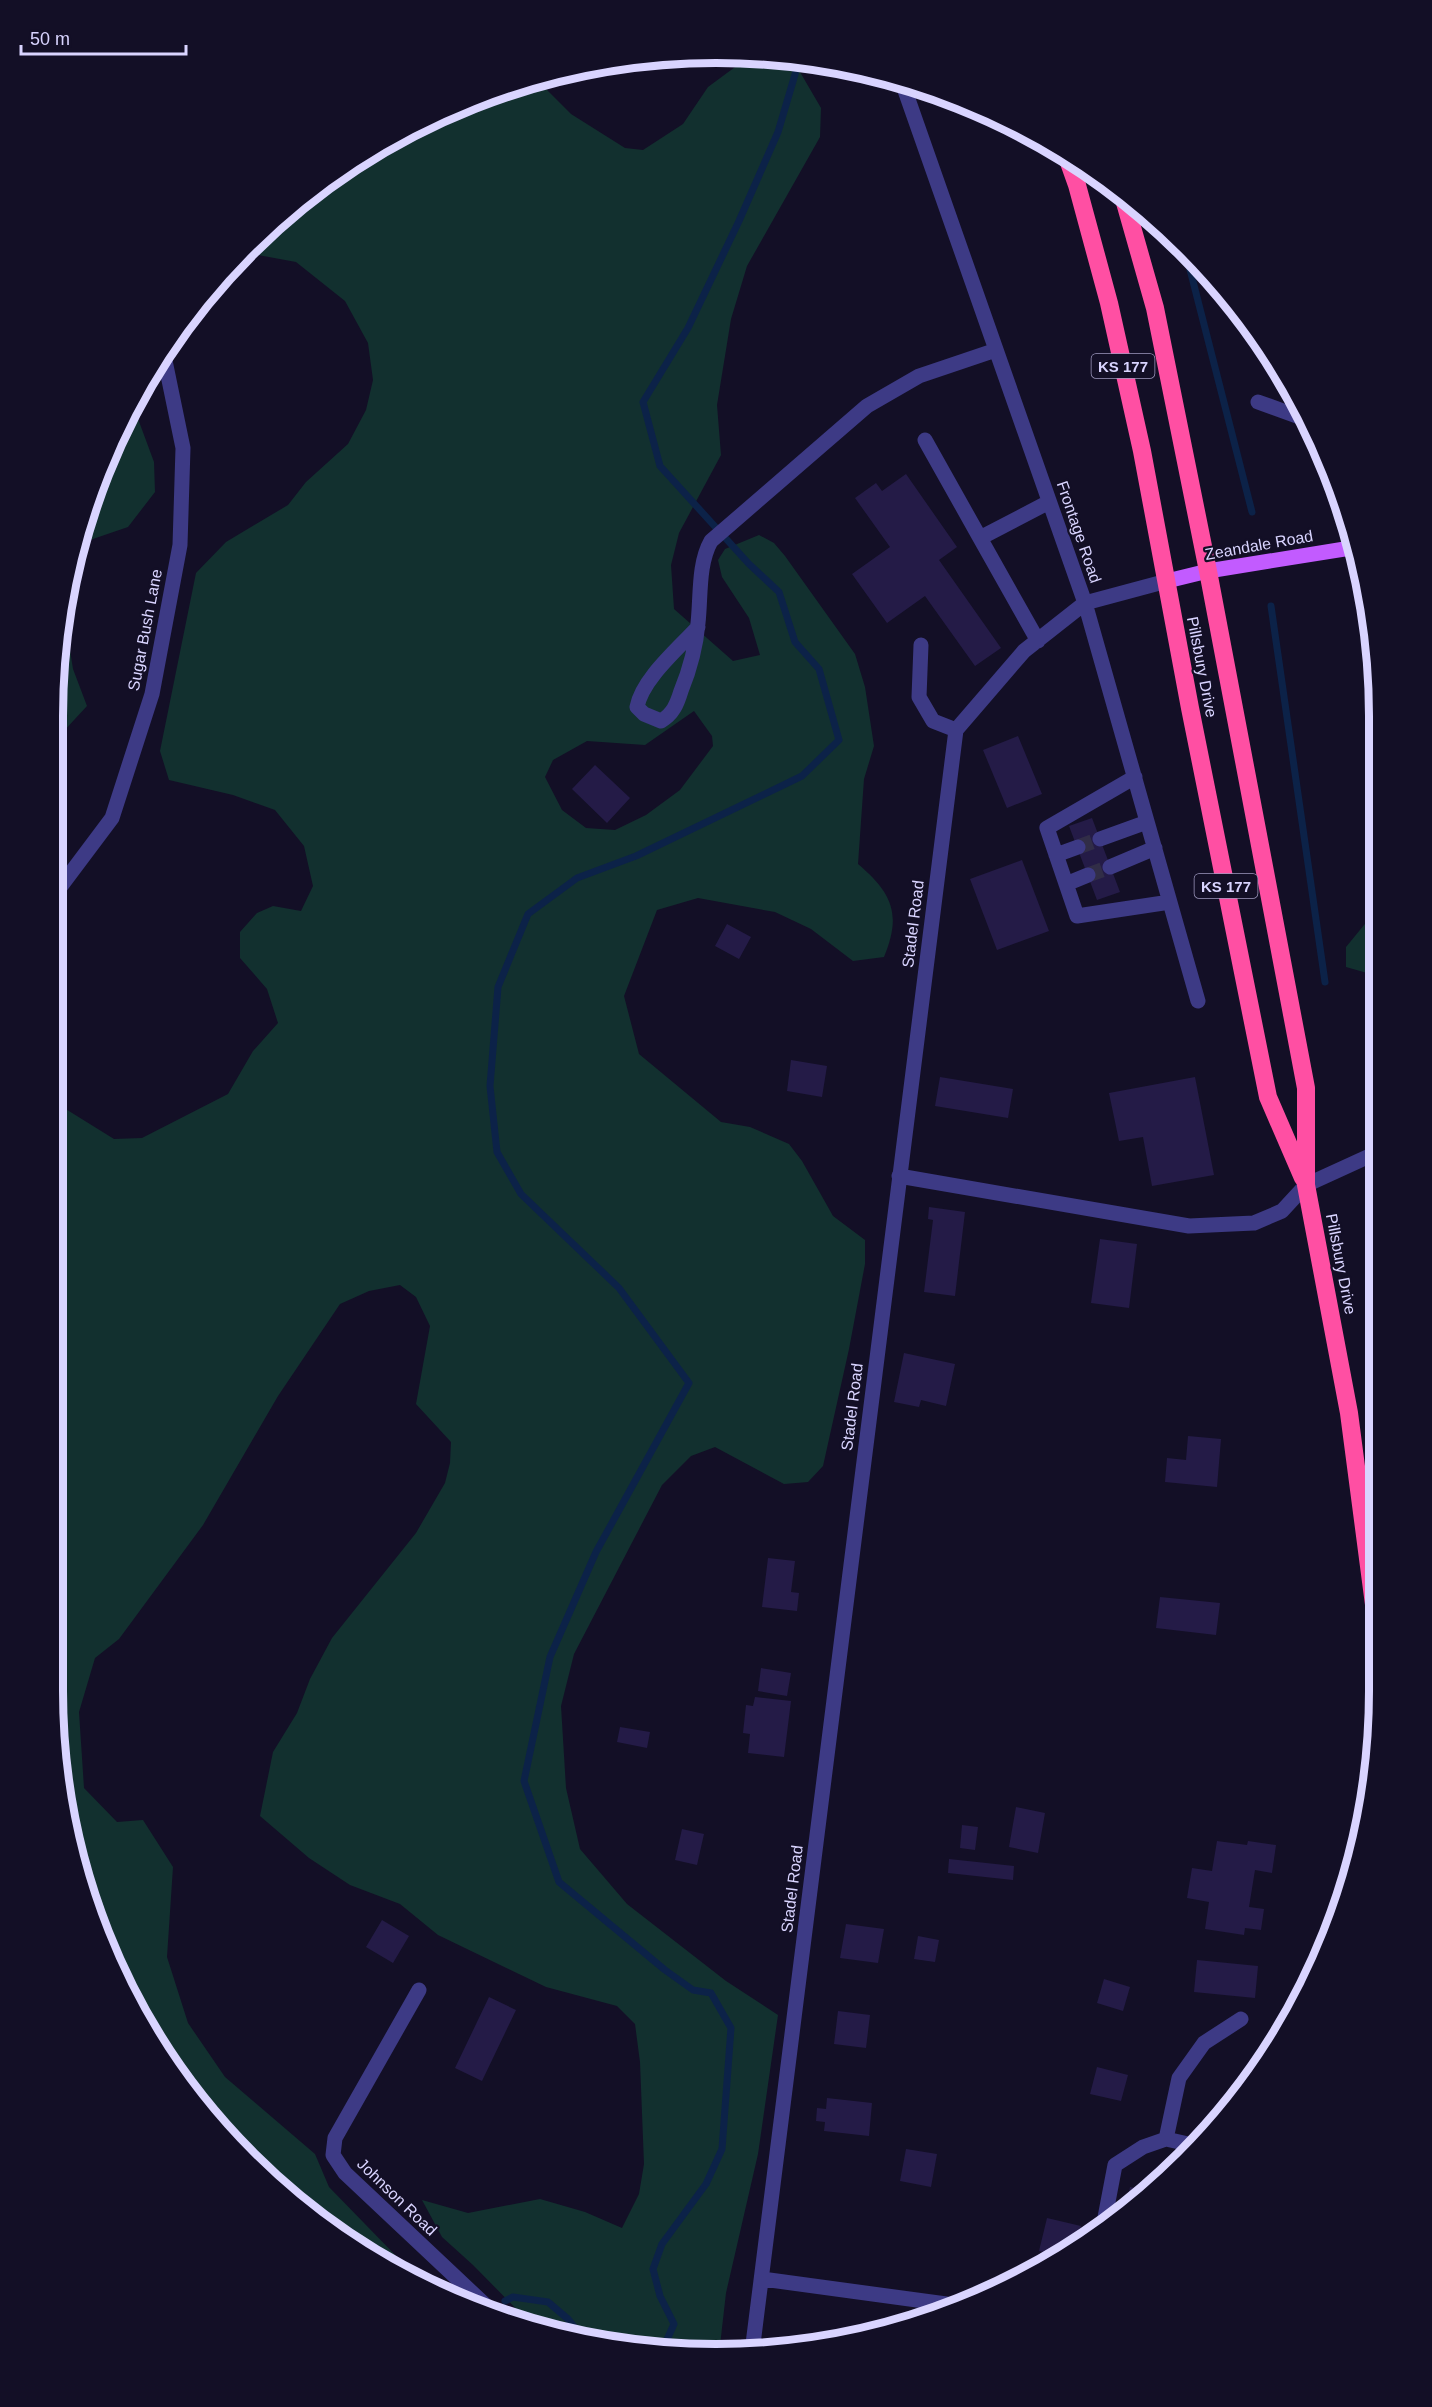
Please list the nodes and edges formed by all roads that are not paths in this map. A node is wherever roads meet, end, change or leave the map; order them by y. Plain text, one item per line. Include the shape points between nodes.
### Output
1 (905, 91) edge
2 (1071, 168) edge
3 (1127, 208) edge
4 (996, 350) junction
5 (166, 364) edge
6 (1258, 402) dead end
7 (1296, 416) edge
8 (925, 440) dead end
9 (1049, 502) junction
10 (980, 538) junction
11 (1347, 549) edge
12 (1208, 572) junction
13 (1167, 581) junction
14 (1085, 603) junction
15 (698, 627) junction
16 (1038, 641) junction
17 (921, 645) dead end
18 (956, 730) junction
19 (1134, 777) junction
20 (1147, 822) junction
21 (1100, 839) tunnel mouth
22 (1078, 847) tunnel mouth
23 (1155, 848) junction
24 (1056, 855) junction
25 (1110, 867) tunnel mouth
26 (1088, 875) tunnel mouth
27 (63, 883) edge
28 (1066, 884) junction
29 (1170, 902) junction
30 (1198, 1001) dead end
31 (1369, 1156) edge
32 (899, 1176) junction
33 (1306, 1185) junction
34 (1369, 1566) edge
35 (419, 1990) dead end
36 (1241, 2019) dead end
37 (1166, 2139) junction
38 (1187, 2144) edge
39 (1105, 2215) edge
40 (762, 2279) junction
41 (479, 2299) edge
42 (941, 2303) edge
43 (753, 2343) edge

1 - 4 street, Frontage Road
2 - 13 highway, Pillsbury Drive / KS 177 via 1109,303
3 - 12 highway, Pillsbury Drive / KS 177 via 1155,308
4 - 9 street, Frontage Road
4 - 15 street via 919,376 867,406 731,522 711,541 704,554
5 - 27 street, Sugar Bush Lane via 183,448 180,544 152,694 112,818
6 - 7 street
8 - 10 street
9 - 10 street
9 - 14 street, Frontage Road
10 - 16 street
11 - 12 main road, Zeandale Road
12 - 13 main road, Zeandale Road
12 - 33 highway, Pillsbury Drive / KS 177 via 1306,1088
13 - 14 street
13 - 33 highway, Pillsbury Drive / KS 177 via 1268,1097
14 - 16 street
14 - 19 street, Frontage Road
15 - 15 street via 690,668 669,716 661,721 644,714 637,707 638,698
16 - 18 street via 1024,651
17 - 18 street via 919,697 933,721
18 - 32 street, Stadel Road
19 - 20 street, Frontage Road
19 - 24 street via 1047,828
20 - 21 street
20 - 23 street, Frontage Road
22 - 24 street
23 - 25 street
23 - 29 street, Frontage Road
24 - 28 street
26 - 28 street
28 - 29 street via 1077,916
29 - 30 street, Frontage Road
31 - 33 street
32 - 33 street via 1189,1226 1254,1222 1282,1211
32 - 40 street, Stadel Road
33 - 34 highway, Pillsbury Drive / KS 177 via 1349,1413
35 - 41 street, Johnson Road via 335,2138 333,2155 345,2173
36 - 37 street via 1204,2043 1179,2078
37 - 38 street
37 - 39 street via 1143,2147 1115,2165
40 - 42 street
40 - 43 street, Stadel Road

